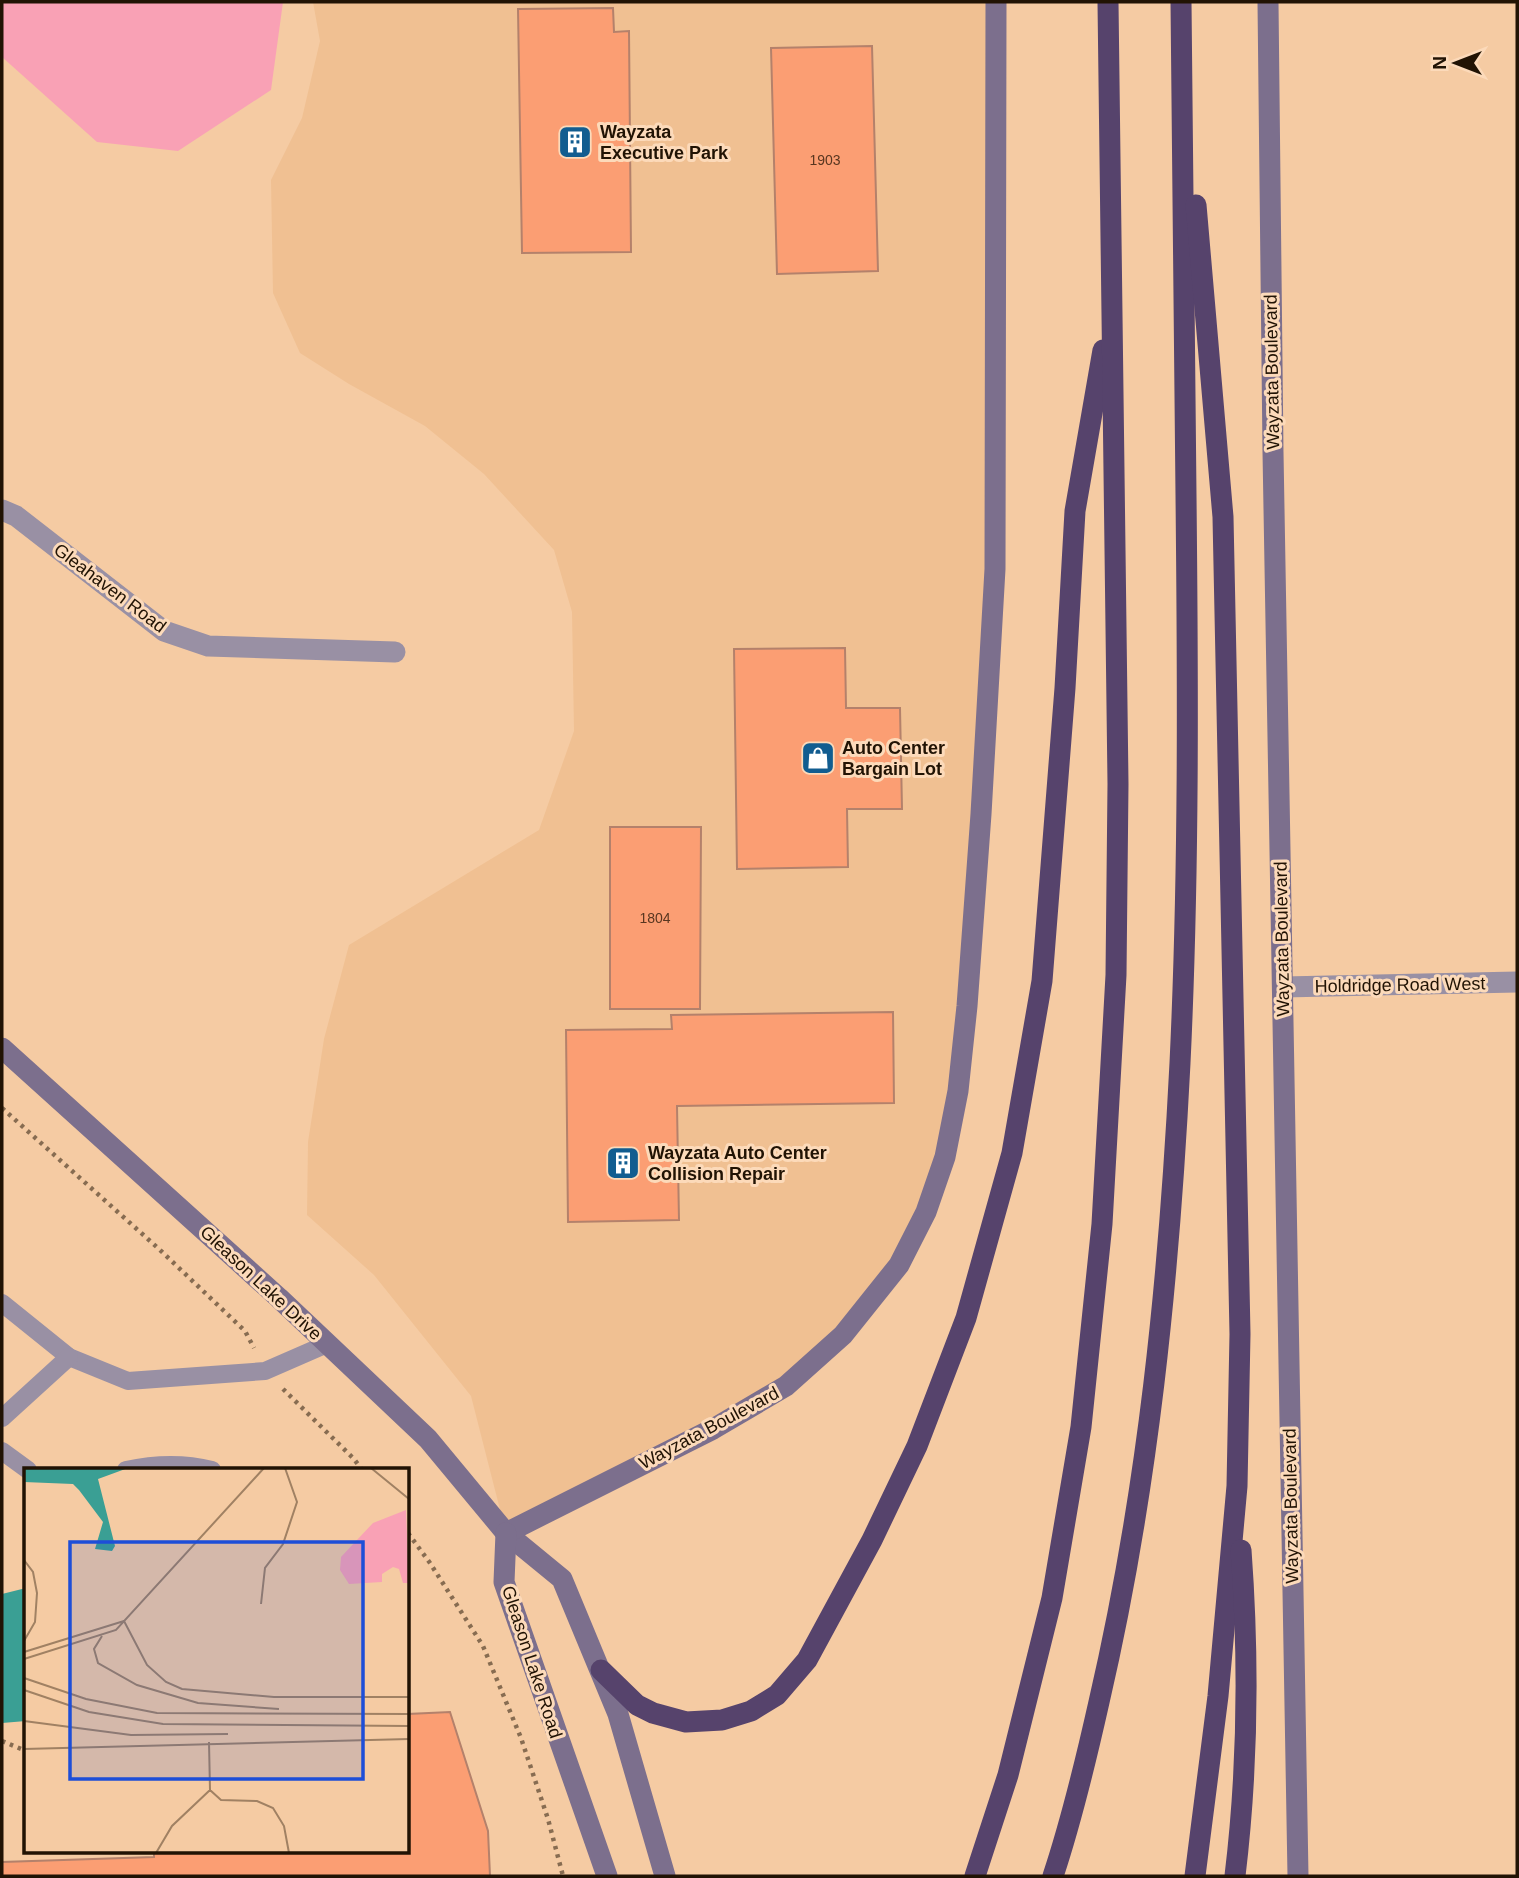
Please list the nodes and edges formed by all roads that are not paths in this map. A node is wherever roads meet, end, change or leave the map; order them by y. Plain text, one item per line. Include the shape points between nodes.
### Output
1 (996, 2) edge
2 (1108, 2) edge
3 (1181, 2) edge
4 (1268, 2) edge
5 (1181, 40) junction
6 (1112, 299) junction
7 (2, 510) edge
8 (395, 652) dead end
9 (1517, 982) edge
10 (1283, 987) junction
11 (2, 1048) edge
12 (2, 1303) edge
13 (327, 1345) junction
14 (69, 1357) junction
15 (2, 1419) edge
16 (2, 1451) edge
17 (25, 1468) edge
18 (136, 1468) edge
19 (197, 1468) edge
20 (1237, 1486) junction
21 (506, 1533) junction
22 (601, 1670) junction
23 (607, 1876) edge
24 (665, 1876) edge
25 (975, 1876) edge
26 (1053, 1876) edge
27 (1195, 1876) edge
28 (1235, 1876) edge
29 (1298, 1876) edge

1 - 21 street, Wayzata Boulevard via 995,569 967,1006 945,1157 926,1212 899,1265 844,1335 786,1386 713,1429
2 - 6 highway
3 - 5 highway
4 - 10 street, Wayzata Boulevard
5 - 20 highway via 1223,517 1240,1320
5 - 26 highway via 1189,780 1169,1240 1152,1415 1134,1530 1098,1707
6 - 22 highway via 1075,511 1042,981 1012,1153 966,1318 917,1446 872,1540 807,1660 777,1695 751,1711 722,1720 686,1722 638,1704
6 - 25 highway via 1116,975 1100,1248 1081,1427 1052,1598 1008,1774
7 - 8 street, Gleahaven Road via 16,516 164,631 208,646
9 - 10 street, Holdridge Road West
10 - 29 street, Wayzata Boulevard
11 - 13 street, Gleason Lake Drive
12 - 14 lane
13 - 14 lane via 265,1371 128,1381
13 - 21 street, Gleason Lake Drive via 437,1448
14 - 15 lane
16 - 17 lane
18 - 19 lane
20 - 27 highway via 1218,1696
20 - 28 highway via 1245,1608 1245,1761
21 - 22 street via 562,1579
21 - 23 street, Gleason Lake Road via 504,1582
22 - 24 street

